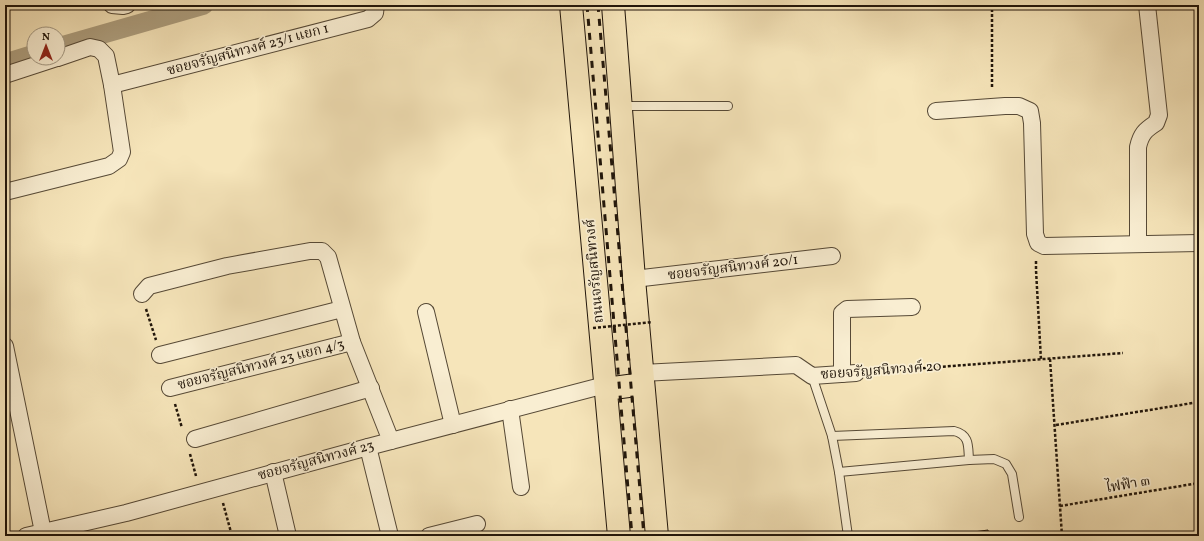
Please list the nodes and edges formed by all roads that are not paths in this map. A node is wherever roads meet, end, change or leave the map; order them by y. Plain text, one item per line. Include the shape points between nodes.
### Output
1 (112, 5) edge
2 (127, 5) edge
3 (376, 5) edge
4 (571, 5) edge
5 (613, 5) edge
6 (1147, 5) edge
7 (66, 56) edge
8 (33, 66) edge
9 (5, 75) edge
10 (112, 85) junction
11 (620, 106) junction
12 (728, 106) dead end
13 (936, 111) dead end
14 (5, 192) edge
15 (1199, 243) edge
16 (1138, 244) junction
17 (832, 256) dead end
18 (634, 279) junction
19 (142, 294) dead end
20 (912, 307) dead end
21 (342, 309) junction
22 (426, 312) dead end
23 (352, 342) junction
24 (5, 346) edge
25 (160, 355) dead end
26 (812, 376) junction
27 (643, 378) junction
28 (606, 387) junction
29 (170, 388) dead end
30 (371, 388) junction
31 (510, 409) junction
32 (453, 425) junction
33 (832, 436) junction
34 (195, 439) dead end
35 (391, 441) junction
36 (368, 447) junction
37 (969, 460) junction
38 (272, 472) junction
39 (839, 472) junction
40 (521, 487) dead end
41 (1019, 517) dead end
42 (477, 524) dead end
43 (43, 532) junction
44 (26, 536) edge
45 (288, 536) edge
46 (390, 536) edge
47 (429, 536) edge
48 (619, 536) edge
49 (657, 536) edge
50 (848, 536) edge

1 - 2 street
3 - 10 street, ซอยจรัญสนิทวงศ์ 23/1 แยก 1 via 374,13 368,19
4 - 28 main road, ถนนจรัญสนิทวงศ์
5 - 11 main road
6 - 16 street via 1158,115 1156,124 1141,136 1138,147
7 - 10 street via 90,48 99,49 106,56
8 - 9 street
10 - 14 street via 122,152 119,159 109,166
11 - 12 lane
11 - 18 main road
13 - 16 street via 1005,106 1019,106 1030,111 1035,234 1038,243 1044,246
15 - 16 street
17 - 18 street, ซอยจรัญสนิทวงศ์ 20/1
18 - 27 main road
19 - 21 street via 149,286 227,266 322,251 328,257
20 - 26 street, ซอยจรัญสนิทวงศ์ 20 via 847,309 842,313 849,373
21 - 23 street
21 - 25 street
22 - 32 street
23 - 29 street, ซอยจรัญสนิทวงศ์ 23 แยก 4/3
23 - 30 street
24 - 43 street
26 - 27 street, ซอยจรัญสนิทวงศ์ 20 via 796,365
26 - 33 lane
27 - 28 main road
27 - 49 main road
28 - 31 street, ซอยจรัญสนิทวงศ์ 23
28 - 48 main road, ถนนจรัญสนิทวงศ์
30 - 34 street
30 - 35 street
31 - 32 street, ซอยจรัญสนิทวงศ์ 23
31 - 40 street
32 - 35 street, ซอยจรัญสนิทวงศ์ 23
33 - 37 lane via 954,431 962,433 967,440
33 - 39 lane
35 - 36 street, ซอยจรัญสนิทวงศ์ 23
36 - 38 street, ซอยจรัญสนิทวงศ์ 23
36 - 46 street
37 - 39 lane
37 - 41 lane via 994,459 1006,464 1012,474
38 - 43 street, ซอยจรัญสนิทวงศ์ 23 via 126,513
38 - 45 street
39 - 50 lane
42 - 47 street
43 - 44 street, ซอยจรัญสนิทวงศ์ 23

